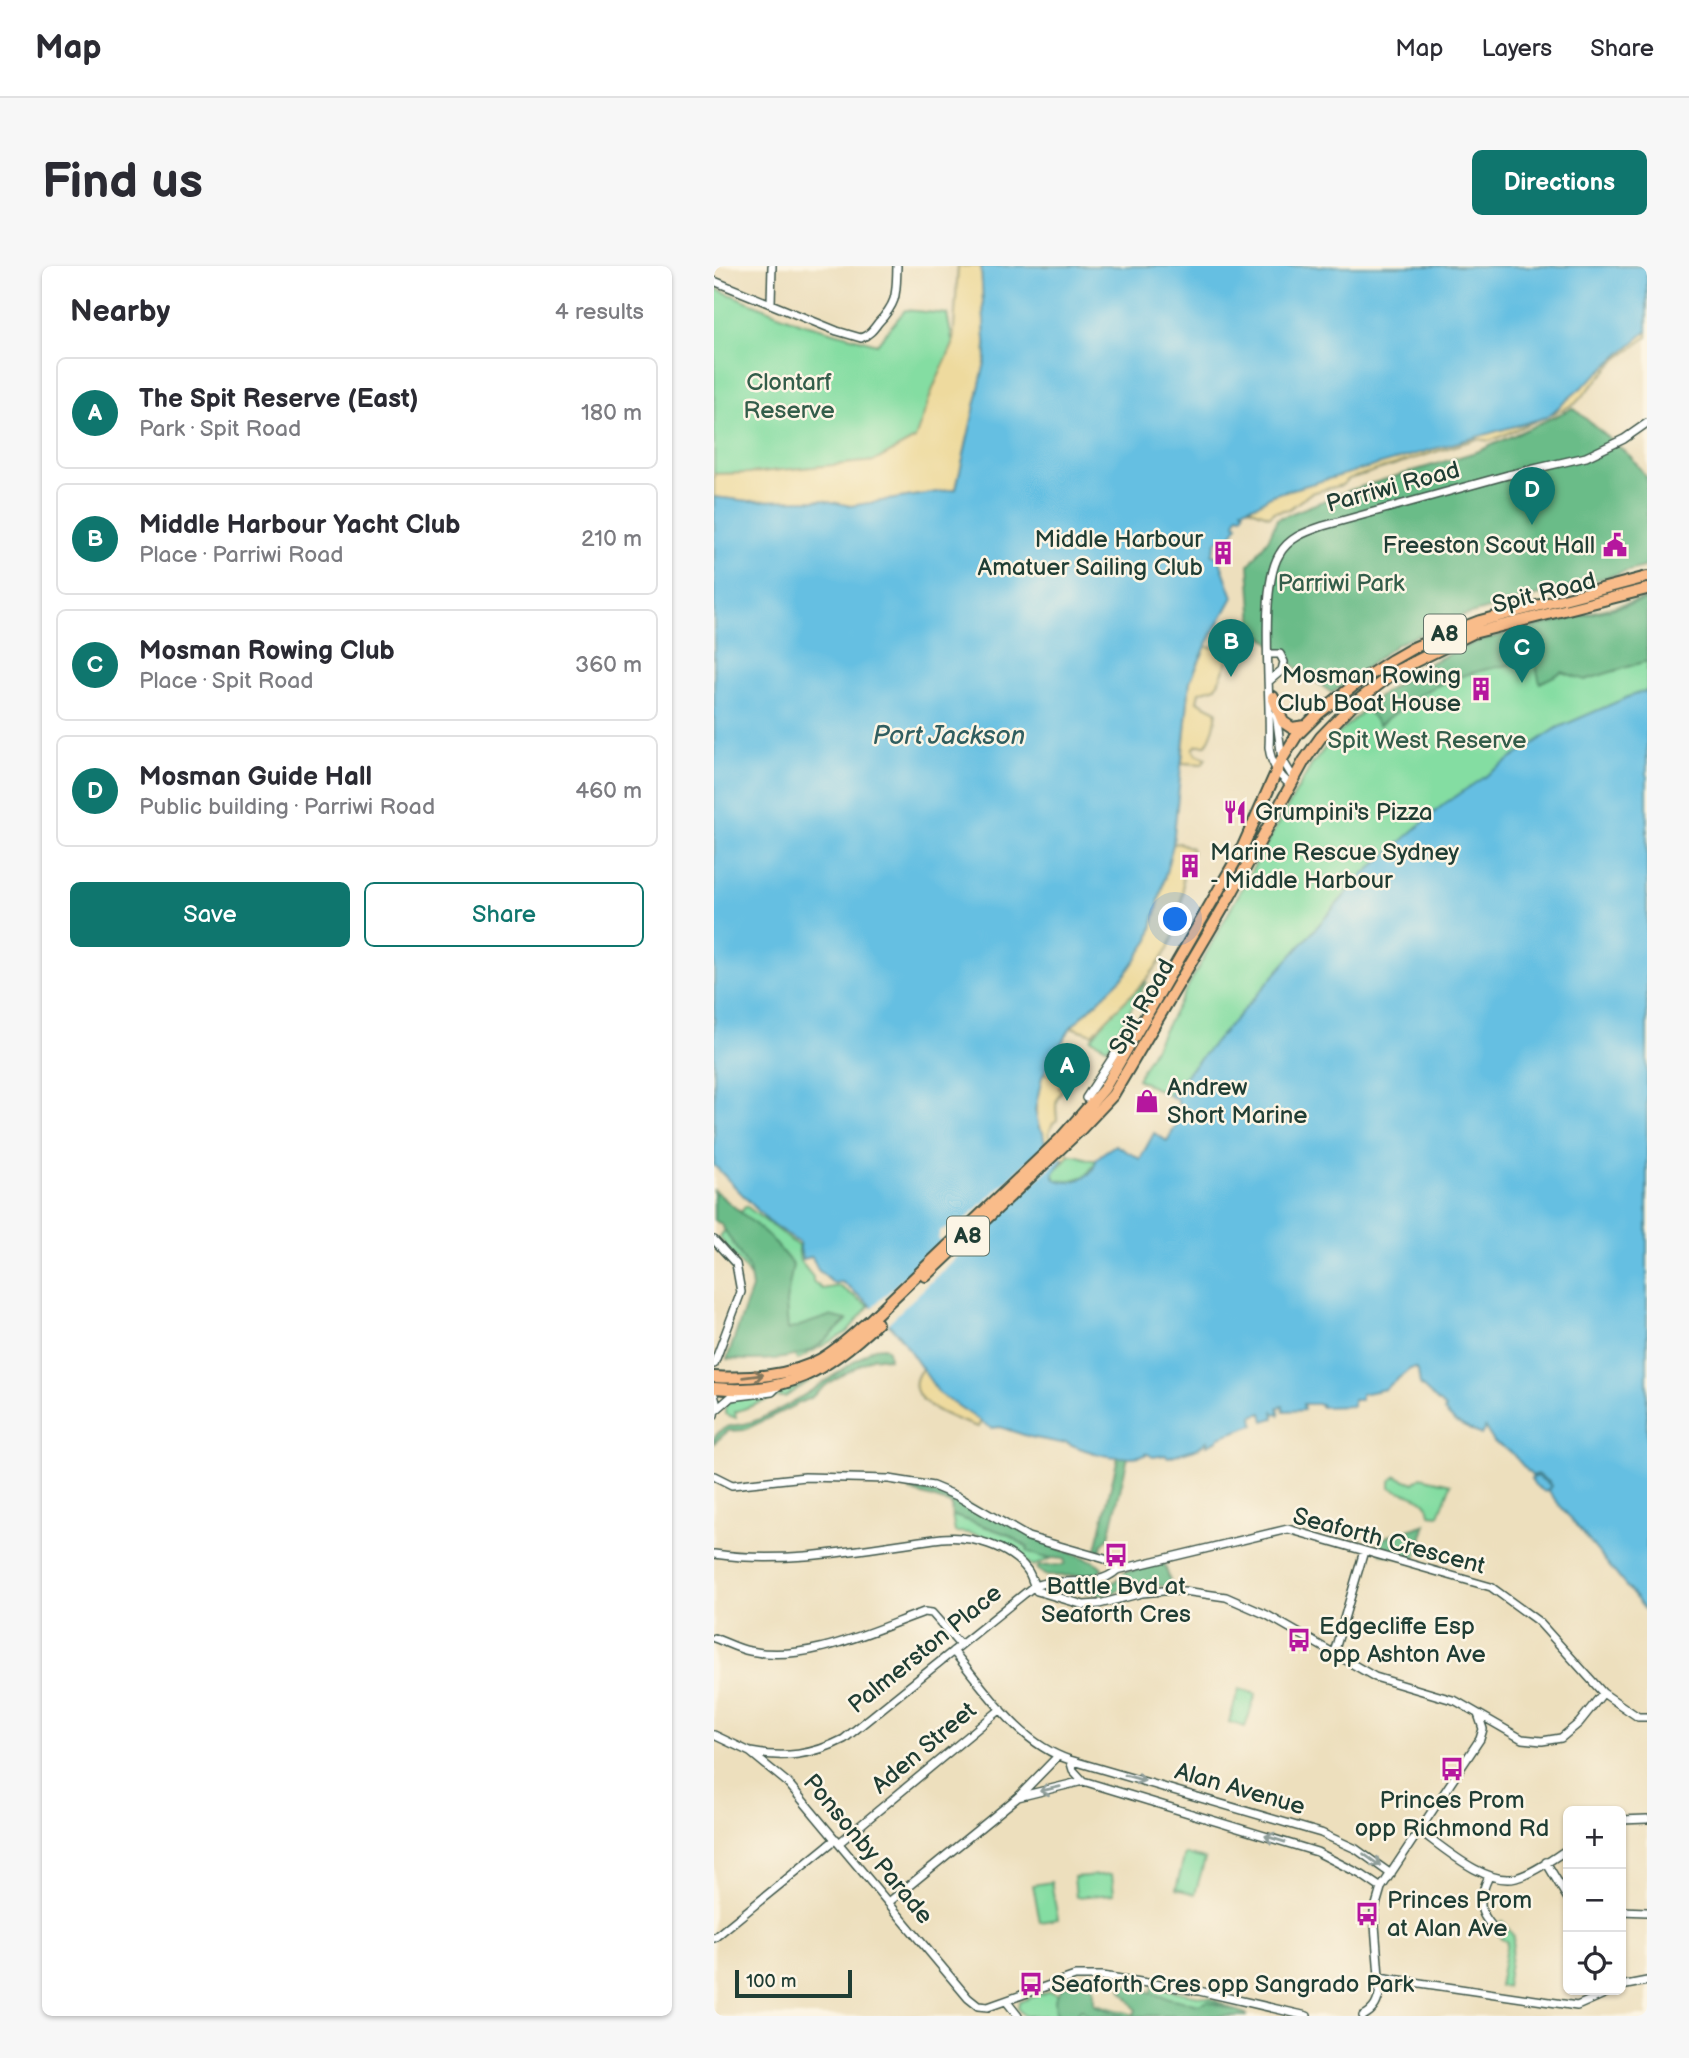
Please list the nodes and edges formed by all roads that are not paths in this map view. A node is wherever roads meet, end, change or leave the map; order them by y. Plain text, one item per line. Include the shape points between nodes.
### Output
1 (772, 266) edge
2 (897, 266) edge
3 (714, 281) edge
4 (771, 303) junction
5 (1647, 423) edge
6 (1647, 577) edge
7 (1647, 589) edge
8 (1268, 654) junction
9 (1269, 683) junction
10 (1273, 697) junction
11 (1305, 726) junction
12 (1282, 760) junction
13 (1276, 771) junction
14 (1293, 782) junction
15 (1115, 1054) dead end
16 (1086, 1098) dead end
17 (1063, 1142) junction
18 (714, 1240) edge
19 (871, 1324) junction
20 (714, 1364) edge
21 (714, 1377) edge
22 (781, 1384) junction
23 (714, 1388) edge
24 (714, 1395) edge
25 (715, 1412) edge
26 (714, 1476) edge
27 (1364, 1551) junction
28 (714, 1554) edge
29 (1116, 1568) junction
30 (1034, 1586) junction
31 (714, 1638) edge
32 (960, 1645) junction
33 (953, 1651) junction
34 (1334, 1653) junction
35 (1603, 1693) junction
36 (1001, 1709) junction
37 (1478, 1714) junction
38 (1647, 1717) edge
39 (714, 1735) edge
40 (750, 1752) junction
41 (1058, 1756) junction
42 (1070, 1760) junction
43 (1083, 1781) junction
44 (1018, 1797) junction
45 (1647, 1819) edge
46 (1626, 1820) edge
47 (1420, 1831) junction
48 (838, 1841) junction
49 (1563, 1852) edge
50 (1546, 1862) junction
51 (1391, 1874) junction
52 (1489, 1877) junction
53 (1381, 1888) junction
54 (1563, 1891) edge
55 (889, 1902) junction
56 (1626, 1911) edge
57 (1647, 1912) edge
58 (1499, 1934) dead end
59 (714, 1938) edge
60 (1379, 1977) junction
61 (1647, 1981) edge
62 (1626, 1985) edge
63 (1602, 1995) edge
64 (1007, 2002) junction
65 (1018, 2016) edge
66 (1307, 2016) edge
67 (1363, 2016) edge

1 - 4 street
2 - 4 street via 892,308 861,338
3 - 4 street
5 - 8 street, Parriwi Road via 1586,457 1322,526 1297,537 1278,556 1269,586
6 - 11 highway, Spit Road / A8 via 1480,621 1424,643 1357,683
7 - 14 highway, Spit Road / A8 via 1473,633 1418,659 1352,705 1321,737
8 - 9 street, Parriwi Road
8 - 9 street via 1280,654 1284,662
9 - 10 street, Parriwi Road
9 - 13 street, Parriwi Road via 1269,747
10 - 11 highway via 1283,722 1292,728
10 - 12 street, Parriwi Road
11 - 12 highway, Spit Road / A8
12 - 13 highway, Spit Road / A8
12 - 14 street, Parriwi Road
13 - 14 street
13 - 17 highway, Spit Road / A8 via 1240,853 1134,1040
14 - 17 highway, Spit Road / A8 via 1123,1082 1096,1114
15 - 16 street
17 - 19 highway, Spit Road / A8
18 - 20 street via 736,1265 741,1292
21 -> 19 highway, A8 via 759,1376 805,1367
19 - 22 highway, Spit Road / A8 via 839,1357
22 - 23 highway, A8
22 - 25 street via 772,1392 731,1397
24 - 25 street
26 - 29 street via 732,1485 819,1477 890,1479 933,1486 1028,1537 1105,1559
27 - 29 street, Seaforth Crescent via 1288,1529
27 - 34 street
27 - 35 street, Seaforth Crescent via 1491,1587 1539,1622
28 - 30 street via 787,1558 967,1537 1008,1555 1027,1569
29 - 30 street, Palmerston Place via 1102,1580
30 - 32 street, Palmerston Place
30 - 34 street via 1050,1596 1084,1605 1163,1591 1213,1594 1254,1608
31 - 32 street via 747,1651 797,1653 924,1612 932,1613
32 - 33 street, Palmerston Place
33 - 36 street, Alan Avenue
33 - 40 street, Palmerston Place via 831,1746 775,1757
34 - 37 street via 1375,1677 1456,1701
35 - 37 street via 1561,1738 1522,1739
35 - 38 street, Seaforth Crescent via 1638,1717
36 - 41 street, Alan Avenue via 1039,1747
36 - 48 street, Aden Street
37 - 47 street via 1483,1730 1480,1739
39 - 40 street, Ponsonby Parade
40 - 48 street, Ponsonby Parade via 788,1783
41 - 42 street, Alan Avenue
41 - 44 street
42 - 43 street
42 -> 51 street, Alan Avenue via 1321,1833 1356,1849
43 -> 44 street
53 -> 43 street, Alan Avenue via 1317,1852
44 - 55 street
45 - 46 street
47 - 51 street
47 - 52 street
48 - 55 street, Ponsonby Parade
48 - 59 street, Aden Street
49 - 50 street
50 - 52 street via 1516,1878
50 - 54 street
51 - 53 street
52 - 58 street via 1479,1900
53 - 60 street via 1374,1912
55 - 64 street, Ponsonby Parade via 968,1998 978,2006
56 - 57 street
60 - 63 street via 1577,2006
60 - 67 street via 1378,2002
61 - 62 street
64 - 65 street
64 - 66 street via 1074,1976 1102,1976 1199,1991

